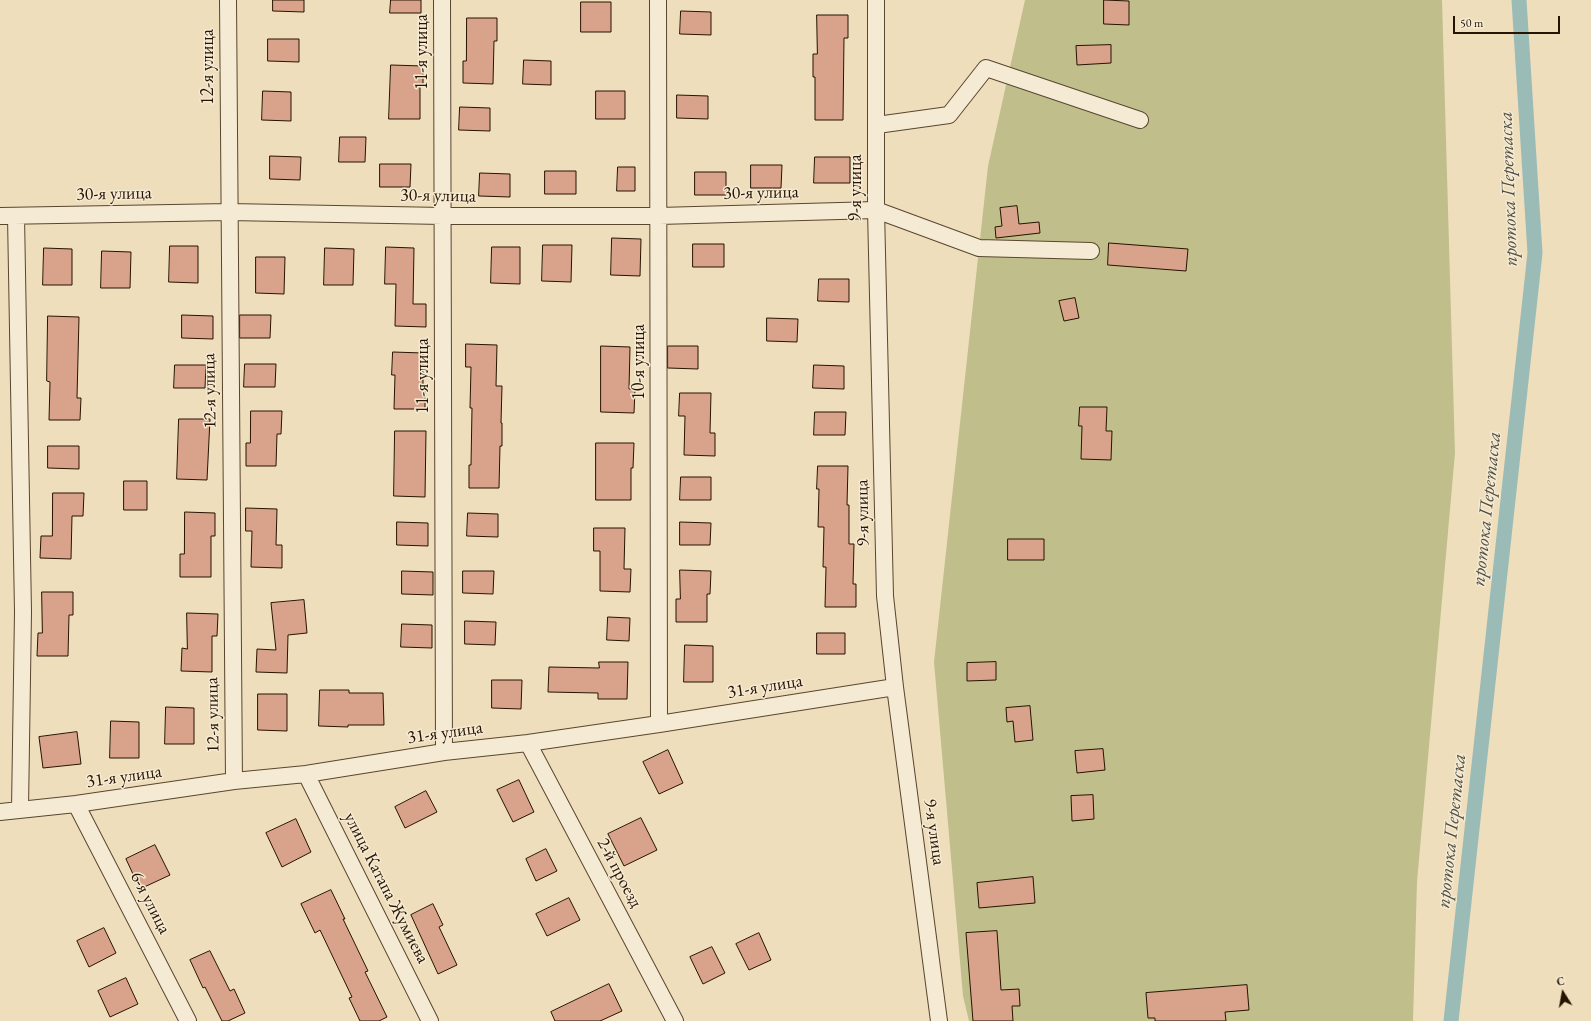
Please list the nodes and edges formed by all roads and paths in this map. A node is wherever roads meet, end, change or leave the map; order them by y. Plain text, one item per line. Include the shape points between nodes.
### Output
1 (228, 0) edge
2 (442, 0) edge
3 (658, 0) edge
4 (876, 0) edge
5 (1140, 120) dead end
6 (877, 125) junction
7 (876, 210) junction
8 (229, 212) junction
9 (8, 216) edge
10 (443, 216) junction
11 (659, 216) junction
12 (1091, 251) dead end
13 (895, 687) junction
14 (659, 724) junction
15 (528, 743) junction
16 (444, 752) junction
17 (306, 774) junction
18 (234, 781) junction
19 (76, 804) junction
20 (20, 810) junction
21 (0, 812) edge
22 (188, 1021) edge
23 (430, 1021) edge
24 (674, 1021) edge
25 (939, 1021) edge

1 - 8 street, 12-я улица
2 - 10 street, 11-я улица
3 - 11 street, 10-я улица
4 - 6 street, 9-я улица
5 - 6 street via 986,68 949,115
6 - 7 street, 9-я улица
7 - 11 street, 30-я улица
7 - 12 street via 979,248
7 - 13 street, 9-я улица via 884,596
8 - 9 street, 30-я улица
8 - 10 street, 30-я улица
8 - 18 street, 12-я улица
9 - 20 street via 23,612
10 - 11 street, 30-я улица
10 - 16 street, 11-я улица
11 - 14 street, 10-я улица
13 - 14 street, 31-я улица
13 - 25 street, 9-я улица
14 - 15 street, 31-я улица
15 - 16 street, 31-я улица
15 - 24 street, 2-й проезд
16 - 17 street, 31-я улица
17 - 18 street, 31-я улица
17 - 23 street, улица Катапа Жумиева
18 - 19 street, 31-я улица
19 - 20 street, 31-я улица
19 - 22 street, 6-я улица
20 - 21 street, 31-я улица

